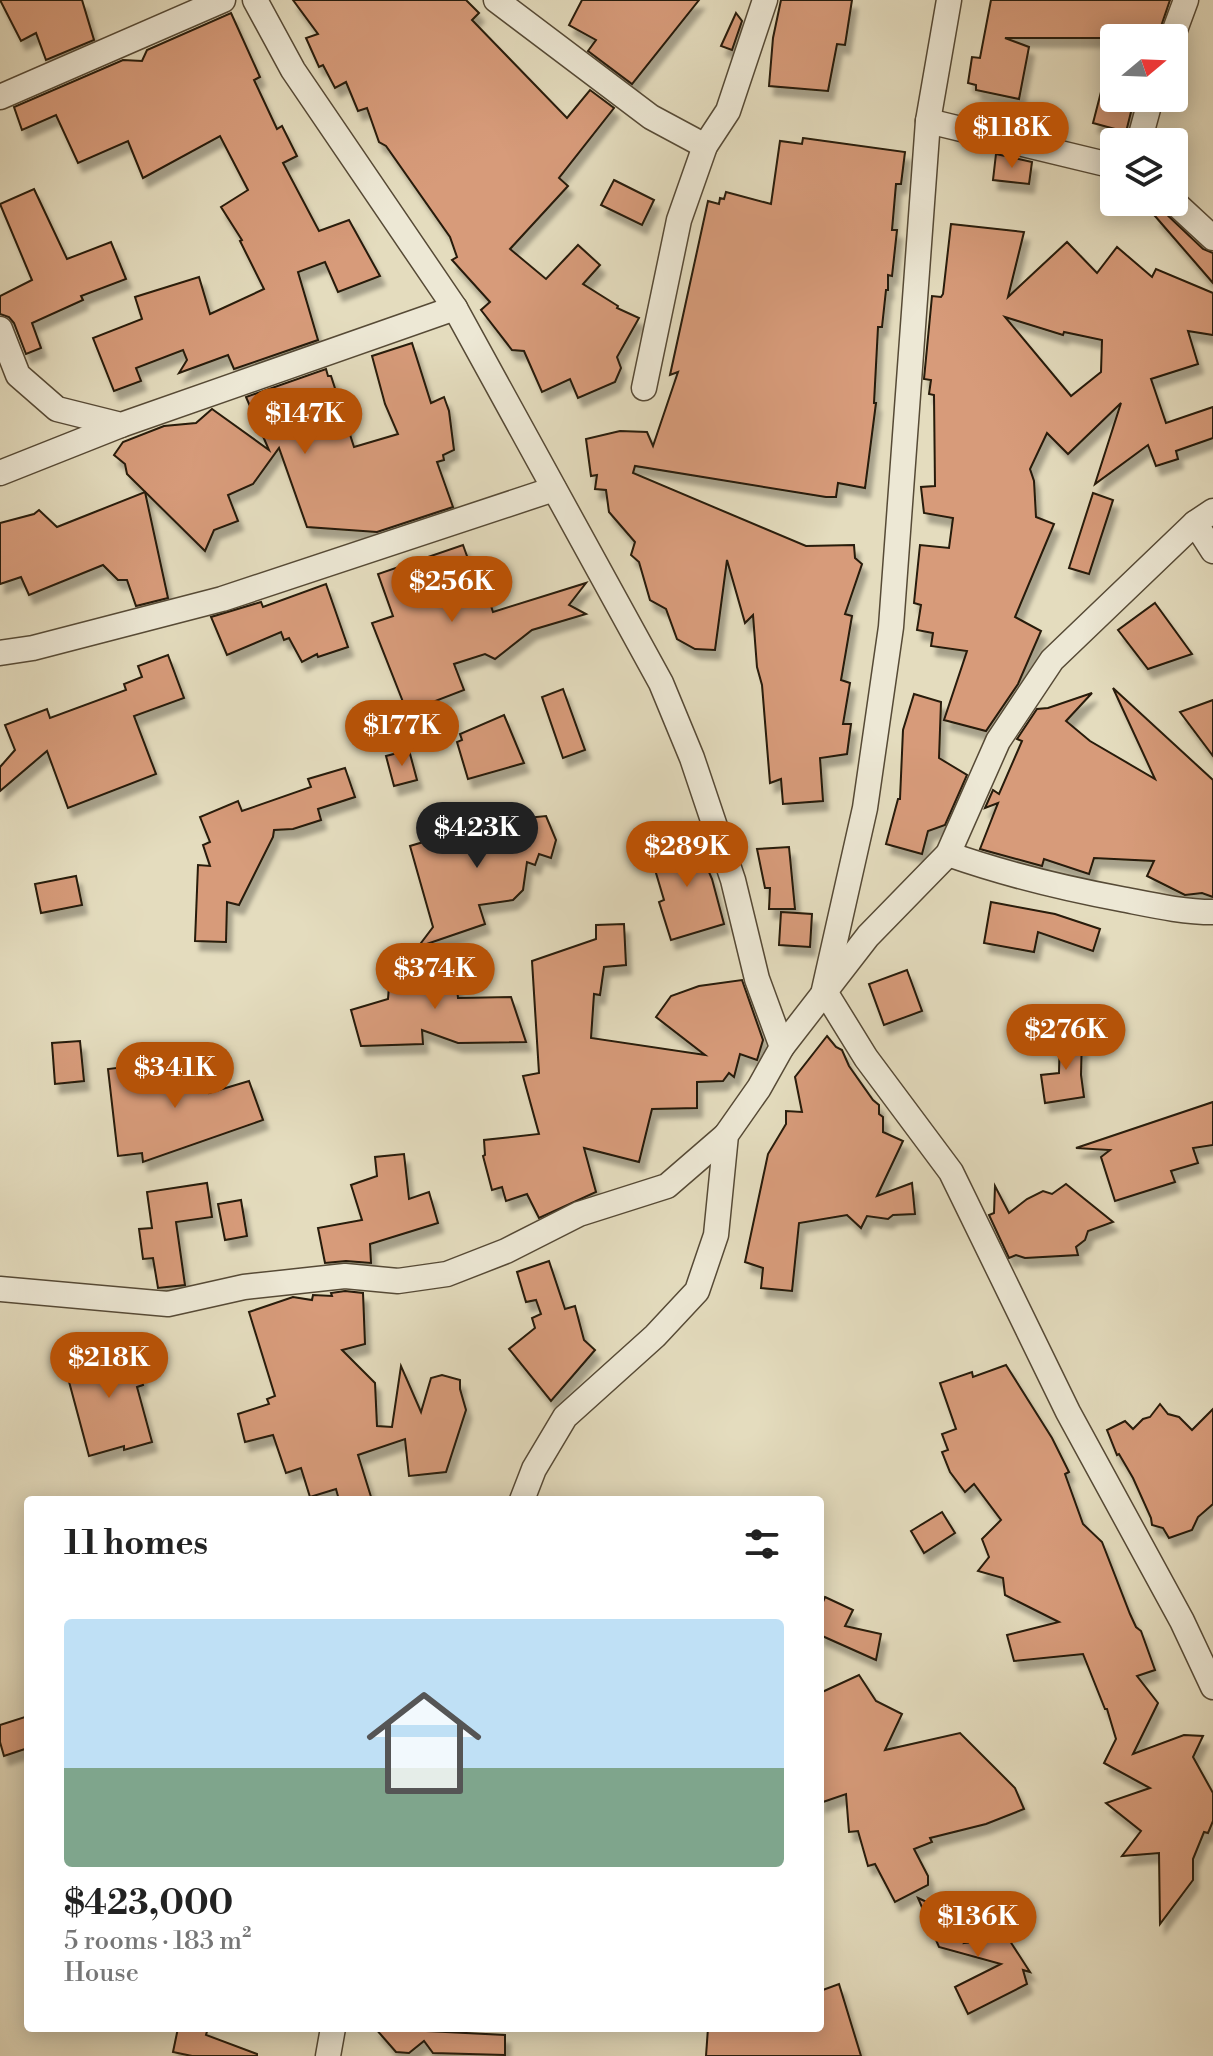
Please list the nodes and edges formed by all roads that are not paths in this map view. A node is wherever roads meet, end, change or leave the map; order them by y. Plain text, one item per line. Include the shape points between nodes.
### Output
1 (223, 0) edge
2 (255, 0) edge
3 (496, 0) edge
4 (765, 0) edge
5 (949, 0) edge
6 (1186, 0) edge
7 (1177, 24) edge
8 (0, 97) edge
9 (928, 121) junction
10 (705, 146) junction
11 (1100, 163) edge
12 (1188, 215) edge
13 (1213, 238) edge
14 (455, 308) junction
15 (0, 329) edge
16 (644, 388) dead end
17 (121, 425) junction
18 (0, 473) edge
19 (554, 489) junction
20 (1204, 517) edge
21 (1213, 551) edge
22 (0, 653) edge
23 (948, 854) junction
24 (1213, 912) edge
25 (824, 990) junction
26 (782, 1047) junction
27 (726, 1135) junction
28 (0, 1289) edge
29 (524, 1496) edge
30 (1213, 1687) edge
31 (332, 2032) edge
32 (328, 2056) edge

1 - 8 street
2 - 14 street via 293,70
3 - 10 street via 651,117
4 - 10 street via 728,111
5 - 9 street
6 - 7 street
9 - 11 street
9 - 25 street via 891,627 865,808
10 - 16 street via 679,220
12 - 13 street
14 - 17 street
14 - 19 street
15 - 17 street via 18,375 57,409
17 - 18 street
19 - 22 street via 222,599
19 - 26 street via 661,683 692,758
20 - 21 street
20 - 23 street via 1052,660 998,741
23 - 24 street via 1077,891
23 - 25 street
25 - 26 street
25 - 30 street via 866,1058 951,1172 1068,1412
26 - 27 street
27 - 28 street via 667,1186 579,1214 447,1274 398,1281 345,1276 244,1287 168,1304
27 - 29 street via 716,1235 697,1291 565,1417
31 - 32 street

